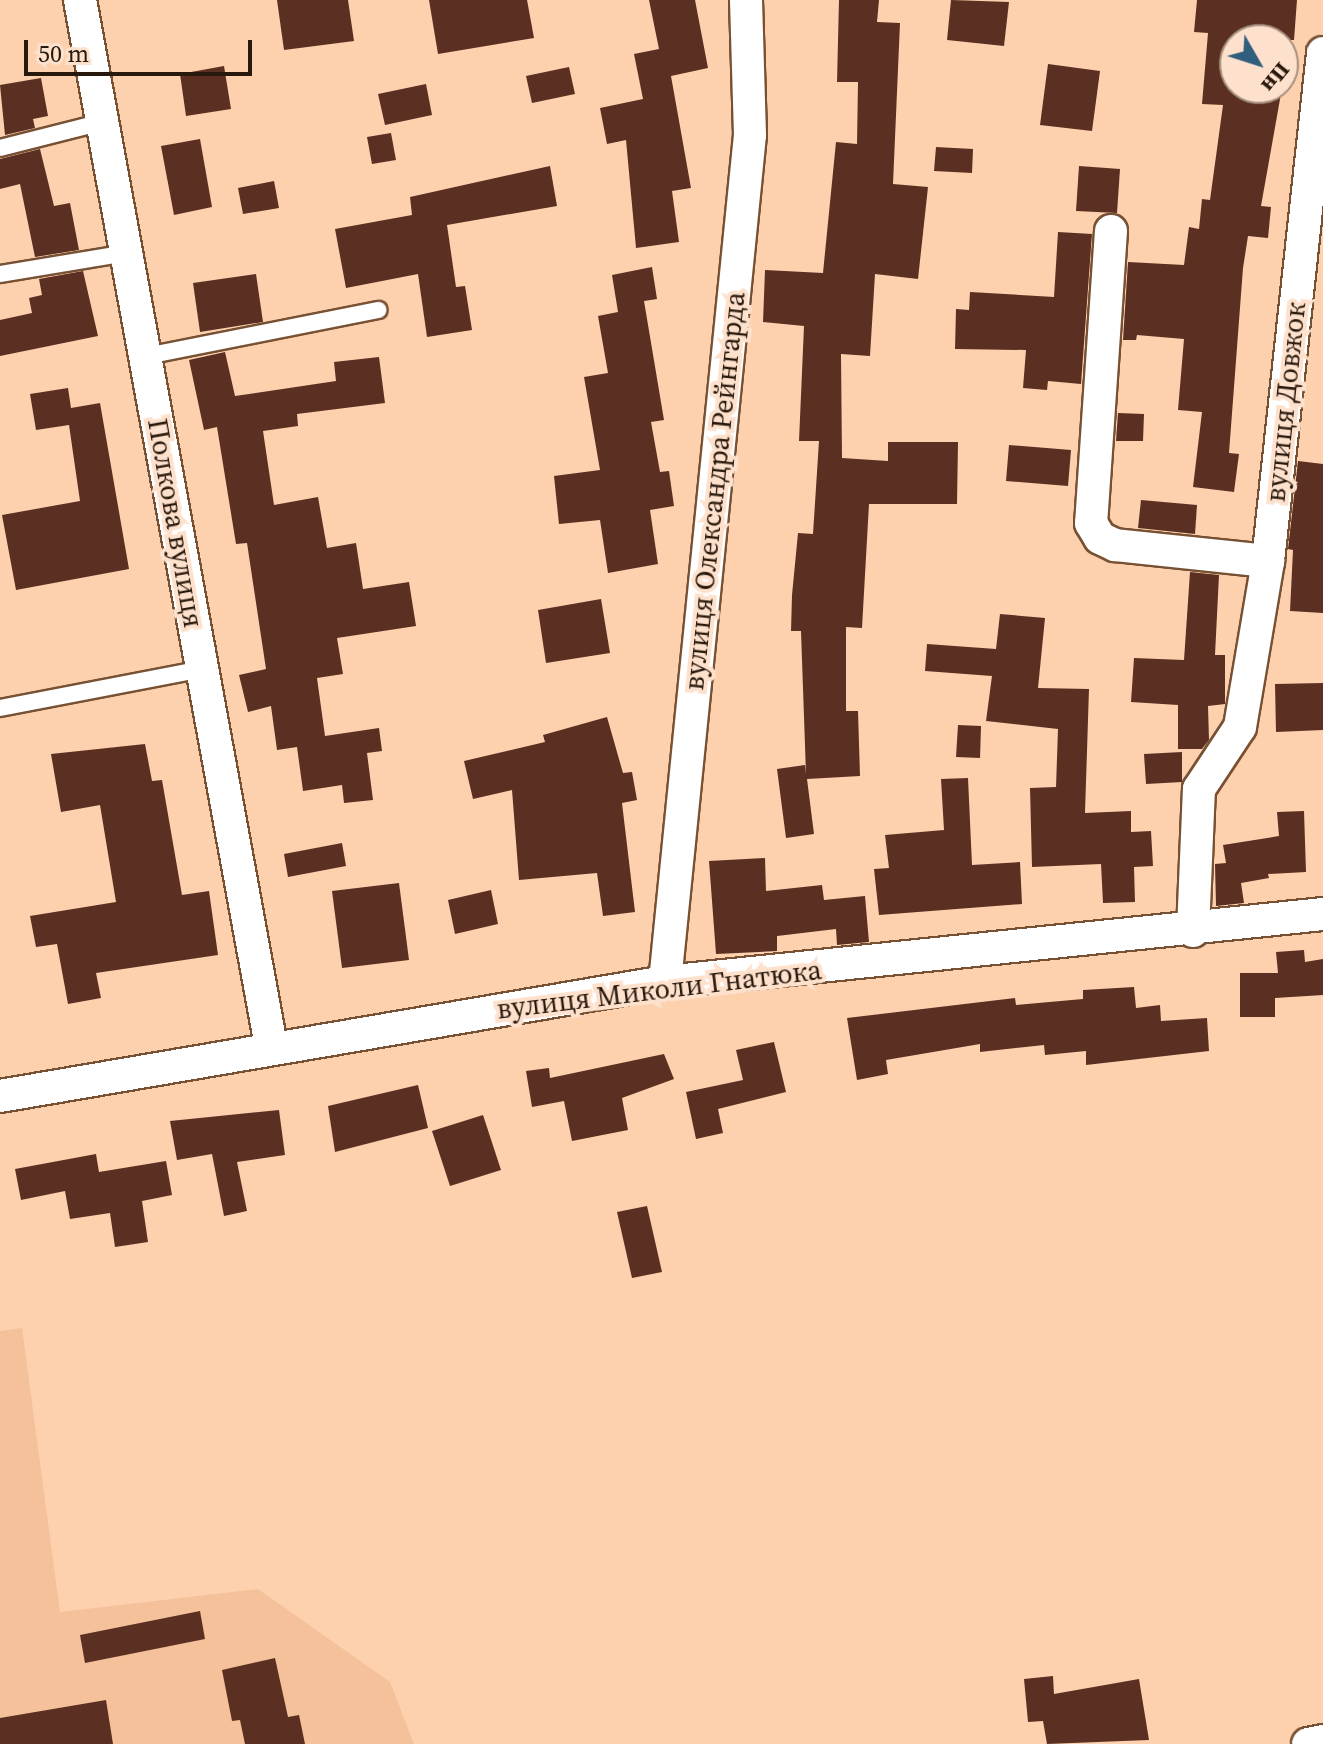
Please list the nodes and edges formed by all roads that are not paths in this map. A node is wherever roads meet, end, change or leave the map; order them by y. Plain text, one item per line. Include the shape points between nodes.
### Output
1 (80, 0) edge
2 (746, 0) edge
3 (1323, 53) edge
4 (103, 122) junction
5 (0, 148) edge
6 (1111, 231) dead end
7 (127, 253) junction
8 (0, 274) edge
9 (378, 310) dead end
10 (146, 356) junction
11 (1268, 561) junction
12 (203, 669) junction
13 (0, 708) edge
14 (1323, 914) edge
15 (1193, 931) junction
16 (665, 982) junction
17 (271, 1046) junction
18 (0, 1096) edge
19 (1323, 1741) edge
20 (1308, 1744) edge

1 - 4 street, Полкова вулиця
2 - 16 street, вулиця Олександра Рейнгарда via 750,135
3 - 11 street, вулиця Довжок
4 - 5 lane
4 - 7 street, Полкова вулиця
6 - 11 street via 1091,523 1100,538 1115,545
7 - 8 lane
7 - 10 street, Полкова вулиця
9 - 10 lane
10 - 12 street, Полкова вулиця
11 - 15 street, вулиця Довжок via 1240,727 1199,789
12 - 13 lane
12 - 17 street, Полкова вулиця
14 - 15 street, вулиця Миколи Гнатюка
15 - 16 street, вулиця Миколи Гнатюка
16 - 17 street, вулиця Миколи Гнатюка
17 - 18 street, вулиця Миколи Гнатюка
19 - 20 street

